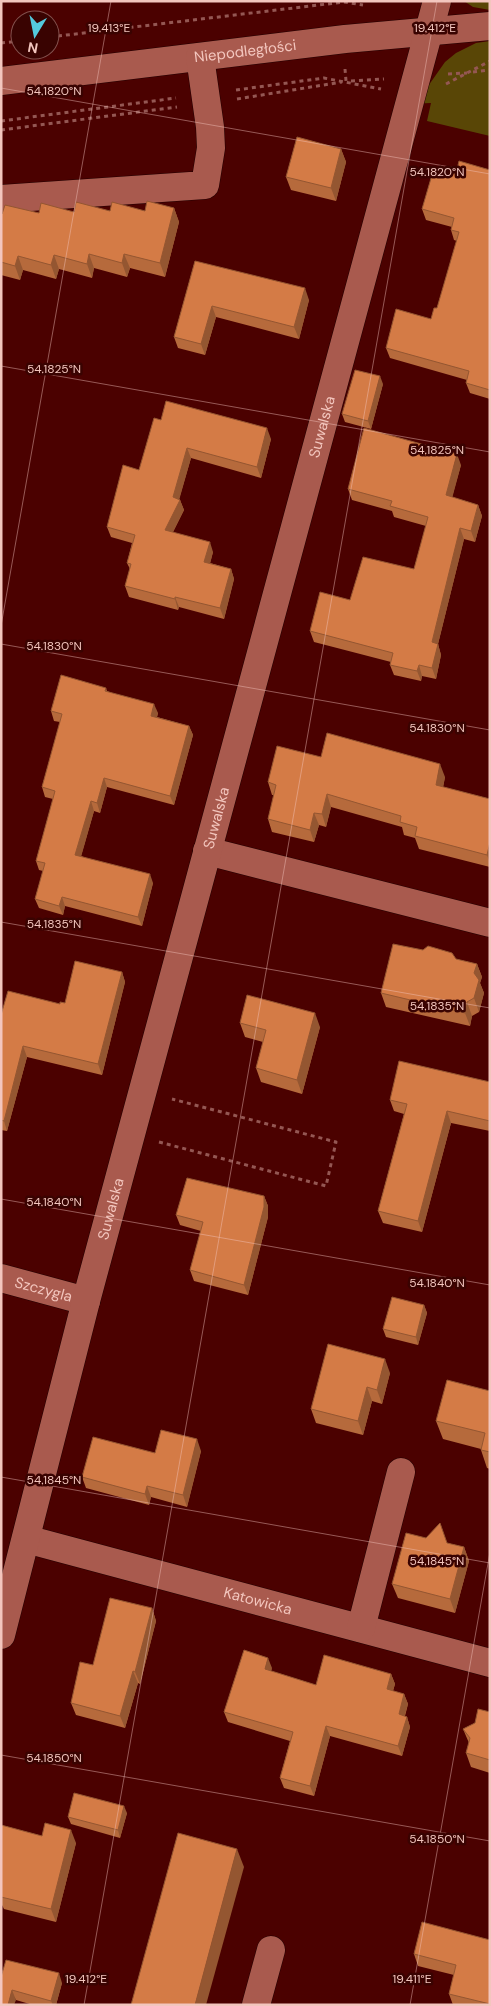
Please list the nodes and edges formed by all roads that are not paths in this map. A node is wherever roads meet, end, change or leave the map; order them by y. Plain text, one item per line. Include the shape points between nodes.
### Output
1 (437, 1) edge
2 (490, 26) edge
3 (429, 31) junction
4 (200, 57) junction
5 (1, 82) edge
6 (1, 199) edge
7 (207, 850) junction
8 (490, 923) edge
9 (1, 1278) edge
10 (86, 1301) junction
11 (401, 1472) dead end
12 (26, 1539) junction
13 (361, 1628) junction
14 (1, 1635) edge
15 (490, 1663) edge
16 (271, 1950) dead end
17 (256, 2005) edge

1 - 3 street, Suwalska
2 - 3 street, Niepodległości
3 - 4 street, Niepodległości
3 - 7 street, Suwalska
4 - 5 street, Niepodległości
4 - 6 street via 211,148 205,184
7 - 8 street
7 - 10 street, Suwalska
9 - 10 street, Szczygla
10 - 12 street, Suwalska
11 - 13 street
12 - 13 street, Katowicka
12 - 14 street, Suwalska
13 - 15 street, Katowicka
16 - 17 street

